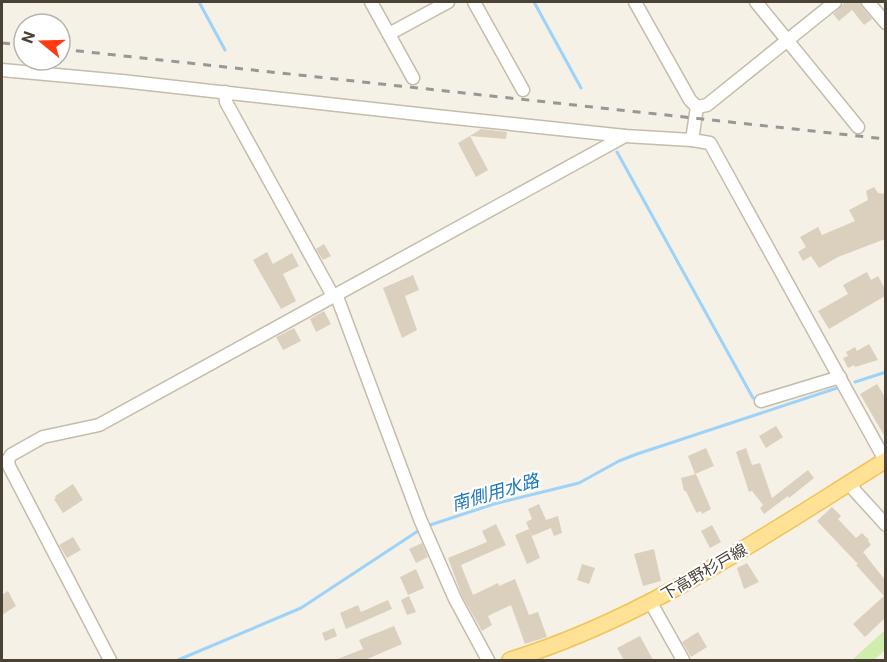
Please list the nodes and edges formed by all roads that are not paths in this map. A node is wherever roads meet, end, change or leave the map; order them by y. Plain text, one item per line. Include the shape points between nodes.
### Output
1 (371, 2) edge
2 (448, 2) edge
3 (474, 2) edge
4 (635, 2) edge
5 (756, 2) edge
6 (835, 2) edge
7 (868, 2) edge
8 (885, 23) edge
9 (389, 34) junction
10 (788, 40) junction
11 (2, 70) edge
12 (413, 78) dead end
13 (523, 90) dead end
14 (225, 92) junction
15 (702, 106) junction
16 (858, 127) dead end
17 (625, 136) junction
18 (692, 140) junction
19 (335, 295) junction
20 (840, 377) junction
21 (761, 400) dead end
22 (885, 460) edge
23 (850, 483) junction
24 (885, 525) edge
25 (651, 603) junction
26 (110, 660) edge
27 (488, 660) edge
28 (510, 660) edge
29 (683, 660) edge

1 - 9 street
2 - 9 street
3 - 13 street
4 - 15 street via 690,100
5 - 10 street
6 - 10 street
7 - 8 street
9 - 12 street
10 - 15 street
10 - 16 street
11 - 14 street
14 - 17 street
14 - 19 street via 226,102
15 - 18 street
17 - 18 street
17 - 19 street
18 - 20 street via 710,143
19 - 26 street via 99,425 43,437 10,455 9,466
19 - 27 street via 424,528 455,599
20 - 21 street
20 - 22 street
22 - 23 main road, 下高野杉戸線
23 - 24 street
23 - 25 main road, 下高野杉戸線
25 - 28 main road, 下高野杉戸線 via 578,637
25 - 29 street

